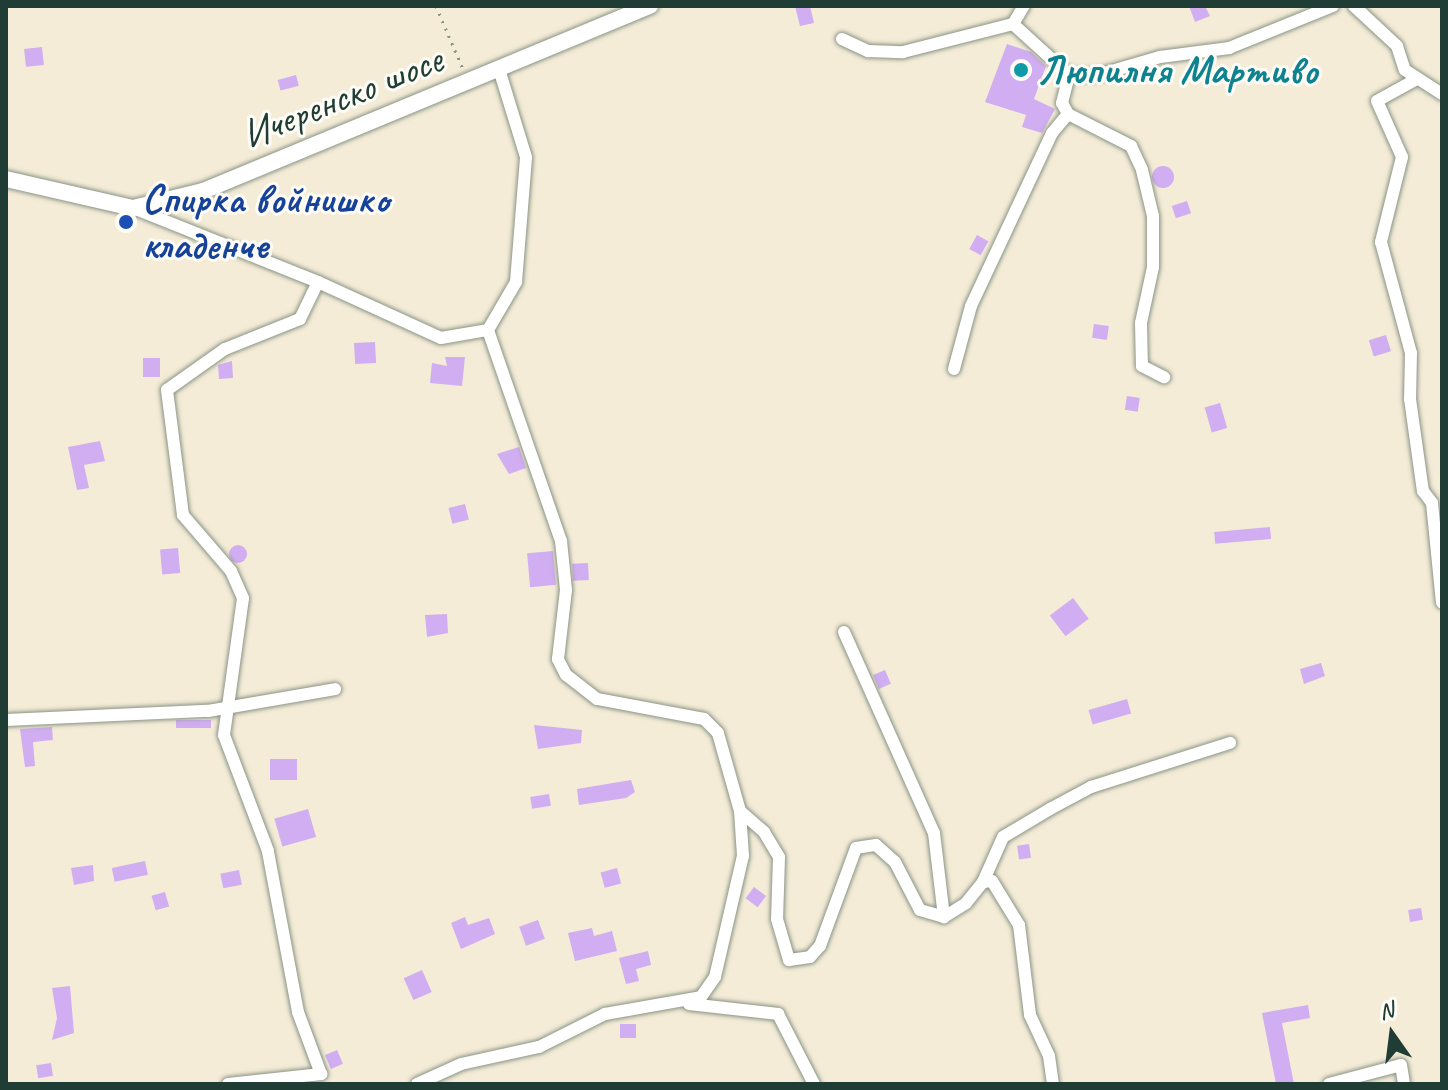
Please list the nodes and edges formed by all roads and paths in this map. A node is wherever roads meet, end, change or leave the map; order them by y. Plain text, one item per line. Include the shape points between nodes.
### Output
1 (436, 6) edge
2 (650, 6) edge
3 (1024, 6) edge
4 (1333, 6) edge
5 (1354, 6) edge
6 (1013, 24) junction
7 (842, 39) dead end
8 (499, 69) junction
9 (1069, 75) junction
10 (1415, 80) junction
11 (469, 81) junction
12 (1442, 94) edge
13 (1068, 114) junction
14 (6, 179) edge
15 (133, 208) junction
16 (318, 282) junction
17 (488, 330) junction
18 (954, 369) dead end
19 (1164, 377) dead end
20 (1442, 603) edge
21 (844, 632) dead end
22 (335, 689) dead end
23 (228, 706) junction
24 (6, 720) edge
25 (1230, 743) dead end
26 (740, 811) junction
27 (983, 882) junction
28 (944, 917) junction
29 (686, 1004) junction
30 (321, 1074) junction
31 (228, 1084) edge
32 (332, 1084) edge
33 (417, 1084) edge
34 (814, 1084) edge
35 (1053, 1084) edge
36 (1329, 1084) edge
37 (1404, 1084) edge

1 - 11 path
2 - 8 street, Ичеренско шосе
3 - 6 street
4 - 9 street via 1229,48 1160,57 1098,75
5 - 10 street via 1397,46 1405,70
6 - 7 street via 903,52 868,51
6 - 9 street
8 - 11 street, Ичеренско шосе
8 - 17 street via 526,157 516,282
9 - 13 street via 1062,103
10 - 12 street
10 - 20 street via 1377,101 1402,157 1381,242 1411,353 1410,399 1423,491 1432,503
11 - 15 street, Ичеренско шосе via 203,191
13 - 18 street via 1052,133 971,306
13 - 19 street via 1131,146 1142,170 1153,216 1153,267 1141,323 1142,366
14 - 15 street, Ичеренско шосе
15 - 16 street
16 - 17 street via 441,338
16 - 23 street via 300,319 225,349 167,390 183,515 231,571 243,598
17 - 26 street via 561,541 566,590 558,659 566,675 597,699 704,719 718,733
21 - 28 street via 934,833
22 - 23 street
23 - 24 street
23 - 30 street via 224,735 268,851 298,1012
25 - 27 street via 1091,787 1050,809 1003,837
26 - 28 street via 764,832 779,857 777,919 789,960 810,957 820,946 856,848 876,845 895,862 920,910
26 - 29 street via 743,856 715,977 701,997
27 - 28 street via 966,903
27 - 35 street via 992,881 1019,925 1030,1015 1049,1056
29 - 33 street via 605,1014 539,1047 461,1064
29 - 34 street via 778,1014
30 - 31 street
30 - 32 street
36 - 37 street via 1401,1065

